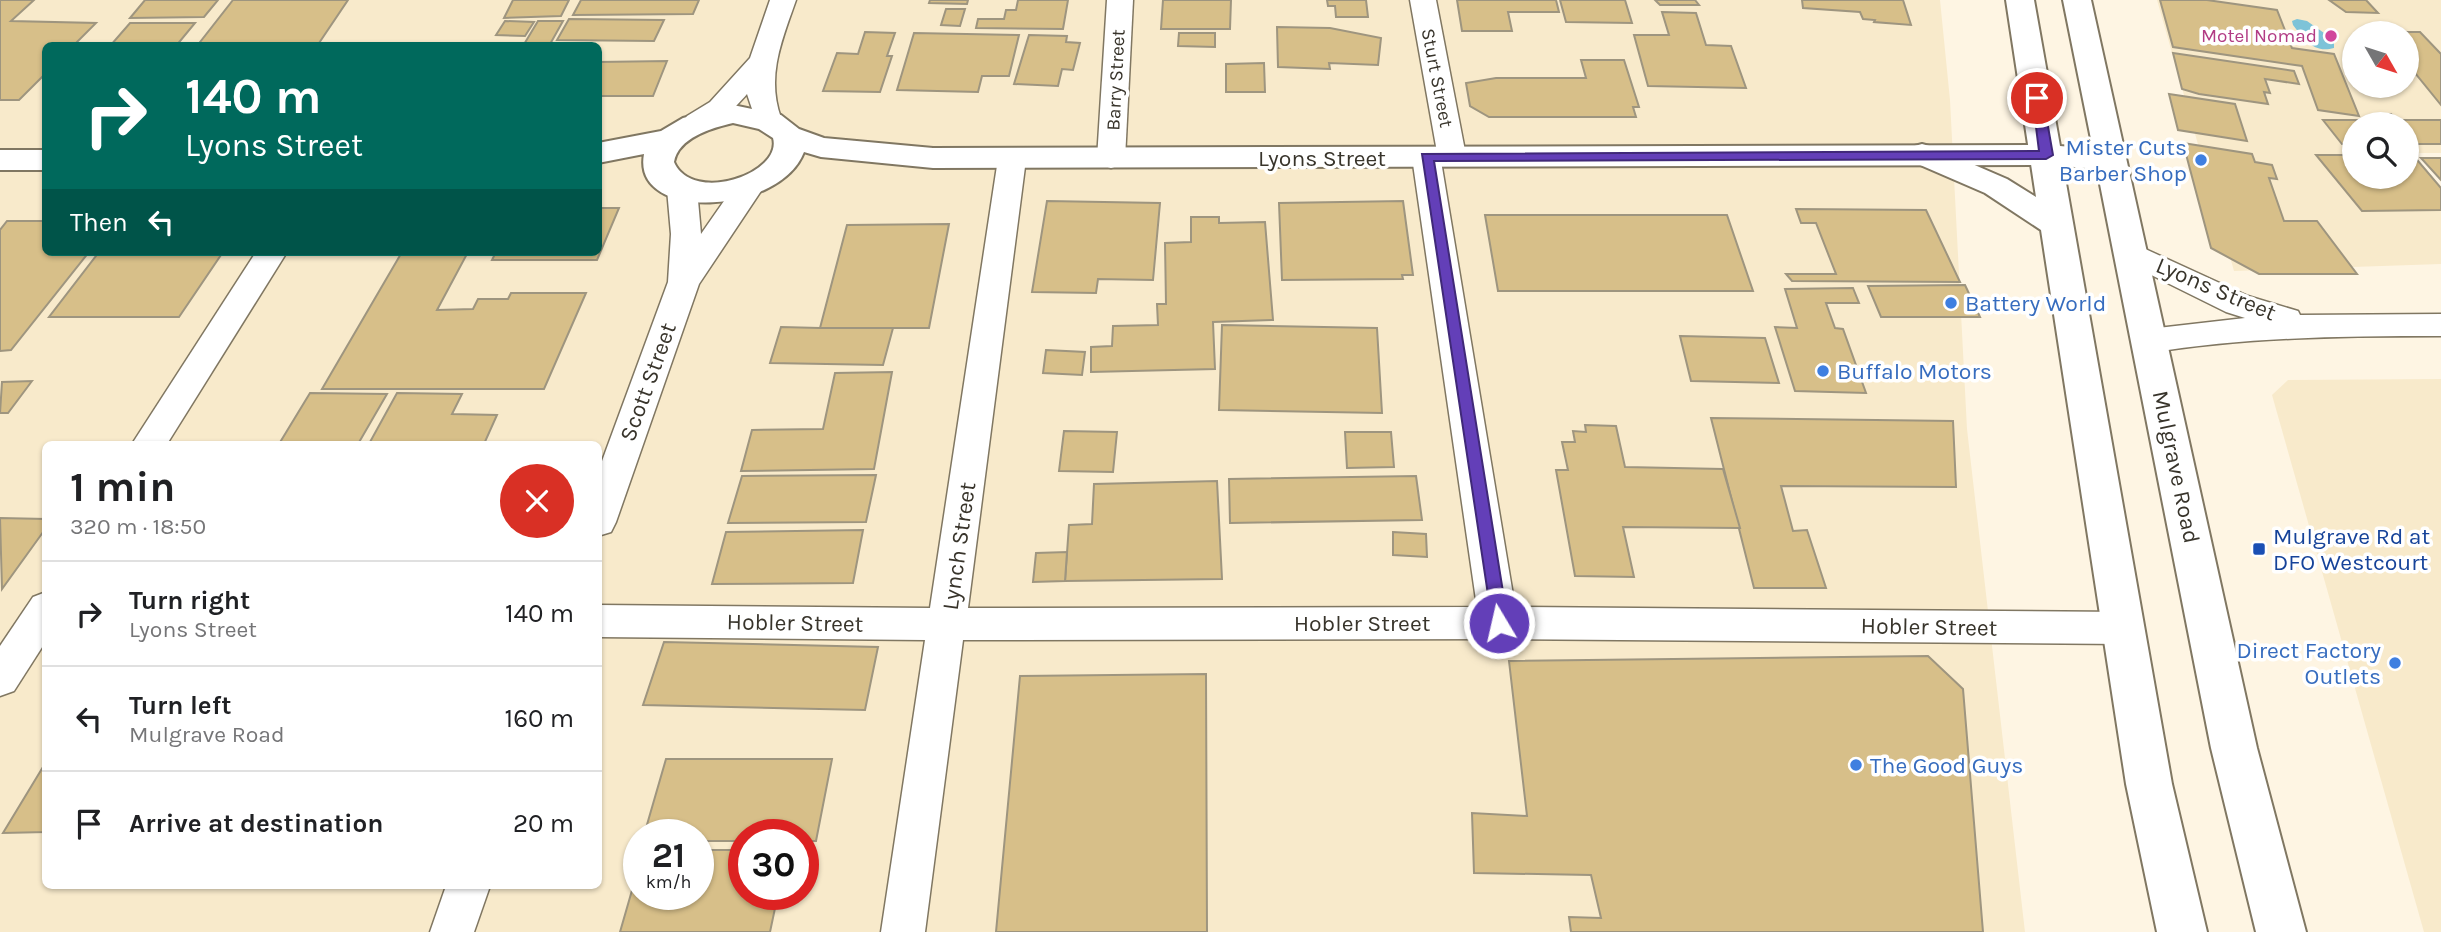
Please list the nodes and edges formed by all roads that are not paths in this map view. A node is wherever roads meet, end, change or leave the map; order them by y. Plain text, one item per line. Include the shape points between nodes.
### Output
1 (783, 0) edge
2 (1121, 0) edge
3 (1423, 0) edge
4 (2020, 0) edge
5 (2077, 0) edge
6 (762, 61) junction
7 (777, 127) junction
8 (684, 131) junction
9 (602, 152) edge
10 (1922, 154) junction
11 (2046, 155) junction
12 (1439, 157) junction
13 (933, 158) junction
14 (1012, 159) junction
15 (1111, 159) junction
16 (2111, 159) junction
17 (0, 160) edge
18 (42, 160) edge
19 (602, 169) edge
20 (757, 181) junction
21 (675, 185) junction
22 (2057, 225) junction
23 (2130, 252) junction
24 (269, 256) edge
25 (684, 282) junction
26 (2304, 324) junction
27 (2441, 325) edge
28 (2149, 341) junction
29 (151, 441) edge
30 (602, 511) edge
31 (42, 614) edge
32 (602, 621) edge
33 (1499, 623) junction
34 (948, 624) junction
35 (2125, 628) junction
36 (0, 679) edge
37 (467, 889) edge
38 (452, 932) edge
39 (903, 932) edge
40 (2182, 932) edge
41 (2281, 932) edge

1 - 6 street
2 - 15 street, Barry Street
3 - 12 street, Sturt Street
4 - 11 main road
5 - 16 main road, Mulgrave Road
6 - 7 street via 759,91
6 - 8 street via 720,108
7 - 8 main road, Lyons Street via 733,114
7 - 13 main road, Lyons Street via 821,147
7 - 20 main road via 785,157
8 - 9 main road
8 - 21 main road via 659,160 661,171
10 - 11 main road, Lyons Street
10 - 12 main road, Lyons Street
10 - 22 main road via 1996,186
11 - 16 main road, Lyons Street
11 - 22 main road
12 - 15 main road, Lyons Street
12 - 33 street, Sturt Street
13 - 14 main road, Lyons Street
13 - 20 main road, Lyons Street via 802,170
14 - 15 main road, Lyons Street
14 - 34 street, Lynch Street
16 - 23 main road, Mulgrave Road
17 - 18 main road
19 - 21 main road
20 - 21 main road, Lyons Street via 715,193
20 - 25 street, Scott Street
21 - 25 street, Scott Street via 686,234
22 - 35 main road
23 - 26 street, Lyons Street via 2237,304
23 - 28 main road, Mulgrave Road
24 - 29 street
25 - 30 street, Scott Street
26 - 27 street, Lyons Street
26 - 28 street, Lyons Street via 2257,331 2208,331
28 - 41 main road, Mulgrave Road via 2234,748
31 - 36 street
32 - 34 street, Hobler Street
33 - 34 street, Hobler Street
33 - 35 street, Hobler Street
34 - 39 street, Lynch Street
35 - 40 main road via 2150,784
37 - 38 street

